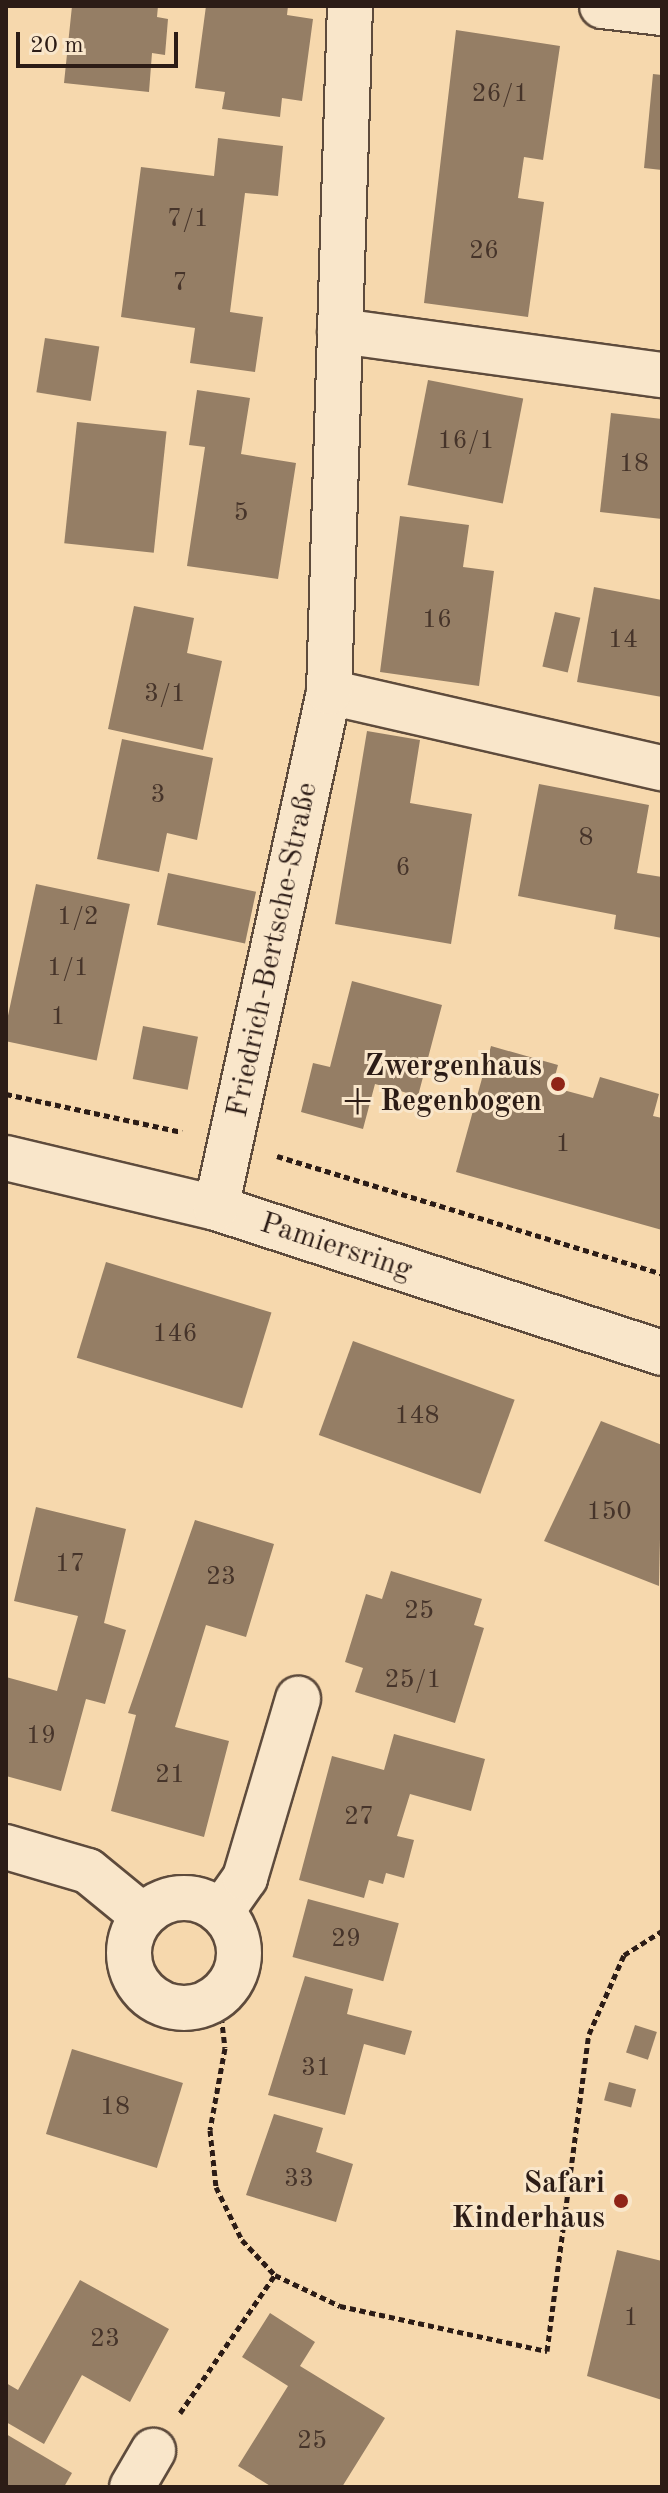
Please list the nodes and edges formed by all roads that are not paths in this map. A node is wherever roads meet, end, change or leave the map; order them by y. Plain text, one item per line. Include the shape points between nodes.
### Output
1 (350, 6) edge
2 (602, 6) edge
3 (662, 13) edge
4 (340, 331) junction
5 (662, 375) edge
6 (329, 692) junction
7 (662, 768) edge
8 (6, 1158) edge
9 (216, 1208) junction
10 (662, 1353) edge
11 (298, 1699) dead end
12 (6, 1847) edge
13 (221, 1912) junction
14 (143, 1916) junction

1 - 4 street, Friedrich-Bertsche-Straße
2 - 3 street
4 - 5 street
4 - 6 street, Friedrich-Bertsche-Straße
6 - 7 street
6 - 9 street, Friedrich-Bertsche-Straße
8 - 9 street, Pamiersring
9 - 10 street, Pamiersring
11 - 13 street via 245,1878
12 - 14 street via 88,1871
13 - 14 street via 182,1899
13 - 14 street via 238,1945 239,1963 219,1997 184,2009 148,1995 130,1964

